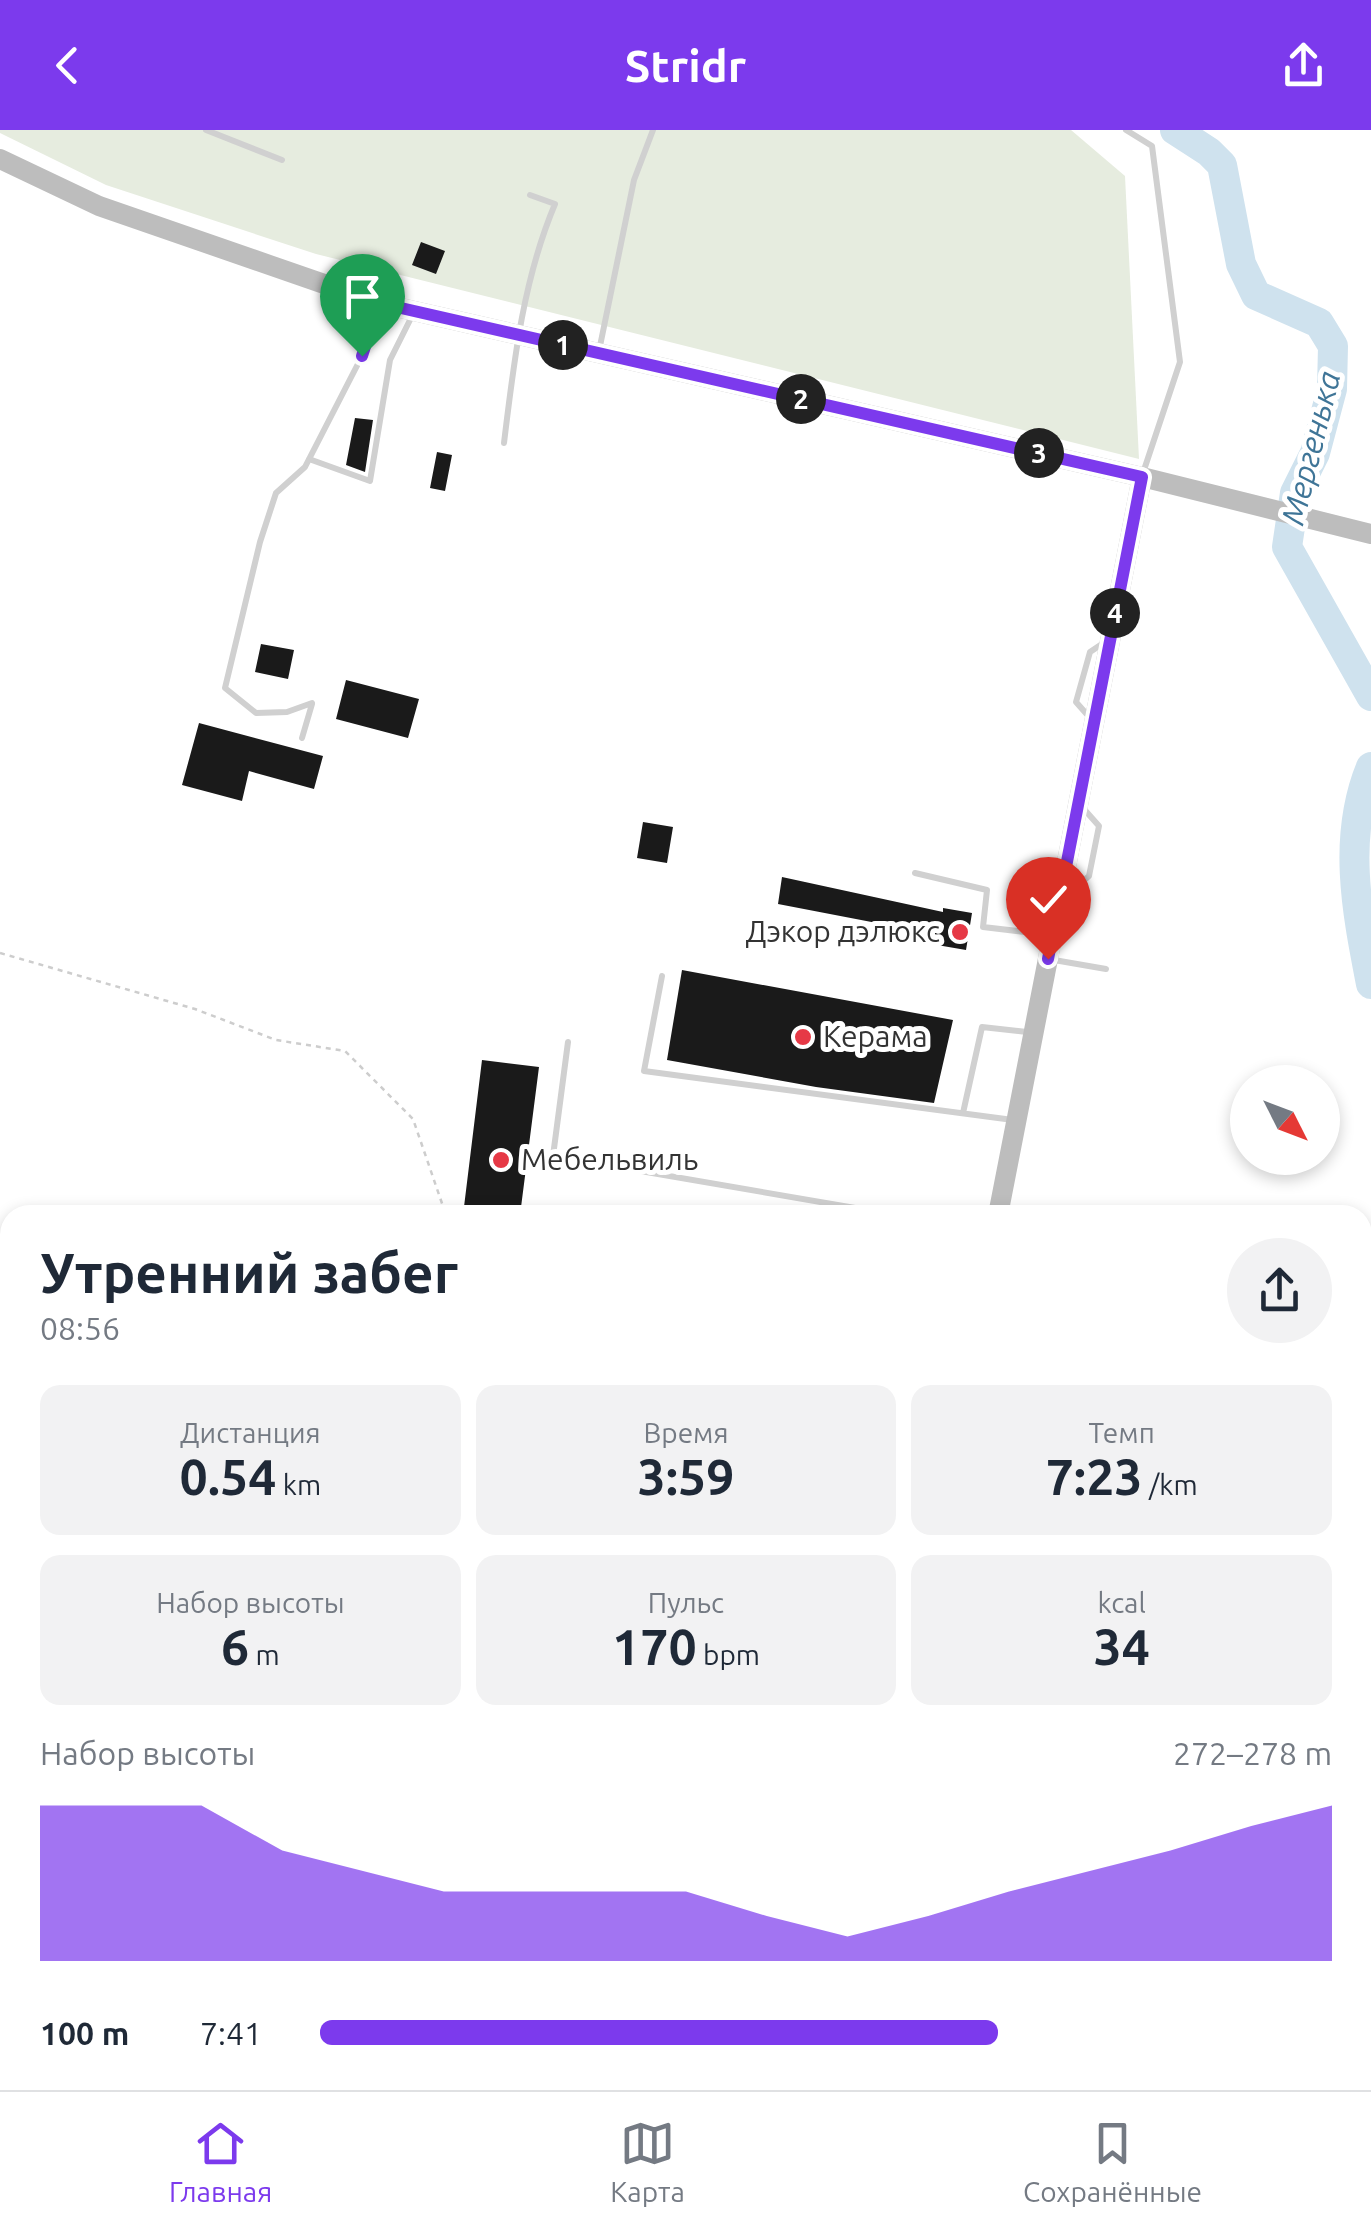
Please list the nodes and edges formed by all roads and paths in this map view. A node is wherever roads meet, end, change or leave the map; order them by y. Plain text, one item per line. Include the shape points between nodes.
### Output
1 (206, 130) edge
2 (653, 130) edge
3 (1126, 130) edge
4 (0, 159) edge
5 (282, 160) dead end
6 (530, 195) dead end
7 (379, 303) junction
8 (414, 311) junction
9 (517, 334) junction
10 (598, 353) junction
11 (504, 443) dead end
12 (309, 459) junction
13 (1142, 477) junction
14 (1361, 531) edge
15 (302, 738) dead end
16 (914, 873) dead end
17 (1052, 935) junction
18 (0, 953) edge
19 (1048, 959) junction
20 (1106, 969) dead end
21 (662, 976) dead end
22 (1034, 1033) junction
23 (568, 1042) dead end
24 (963, 1114) junction
25 (1016, 1121) junction
26 (443, 1205) edge
27 (838, 1205) edge
28 (1000, 1205) edge

1 - 5 lane
2 - 10 lane via 634,180
3 - 13 lane via 1152,146 1180,362
4 - 7 main road via 100,206
6 - 9 lane via 555,204 538,243
7 - 8 main road
7 - 12 lane via 362,356
8 - 9 main road
8 - 12 lane via 390,360 370,480
9 - 10 main road
9 - 11 lane
10 - 13 main road
12 - 15 lane via 276,492 226,688 256,712 312,703
13 - 14 main road
13 - 17 main road
16 - 17 lane via 988,890 983,927
17 - 19 main road
18 - 26 path via 194,1008 276,1040 344,1051 414,1119
19 - 20 lane
19 - 22 main road
21 - 24 lane via 644,1070
22 - 24 lane via 982,1027
22 - 25 main road
23 - 27 lane via 553,1156
24 - 25 lane
25 - 28 main road

